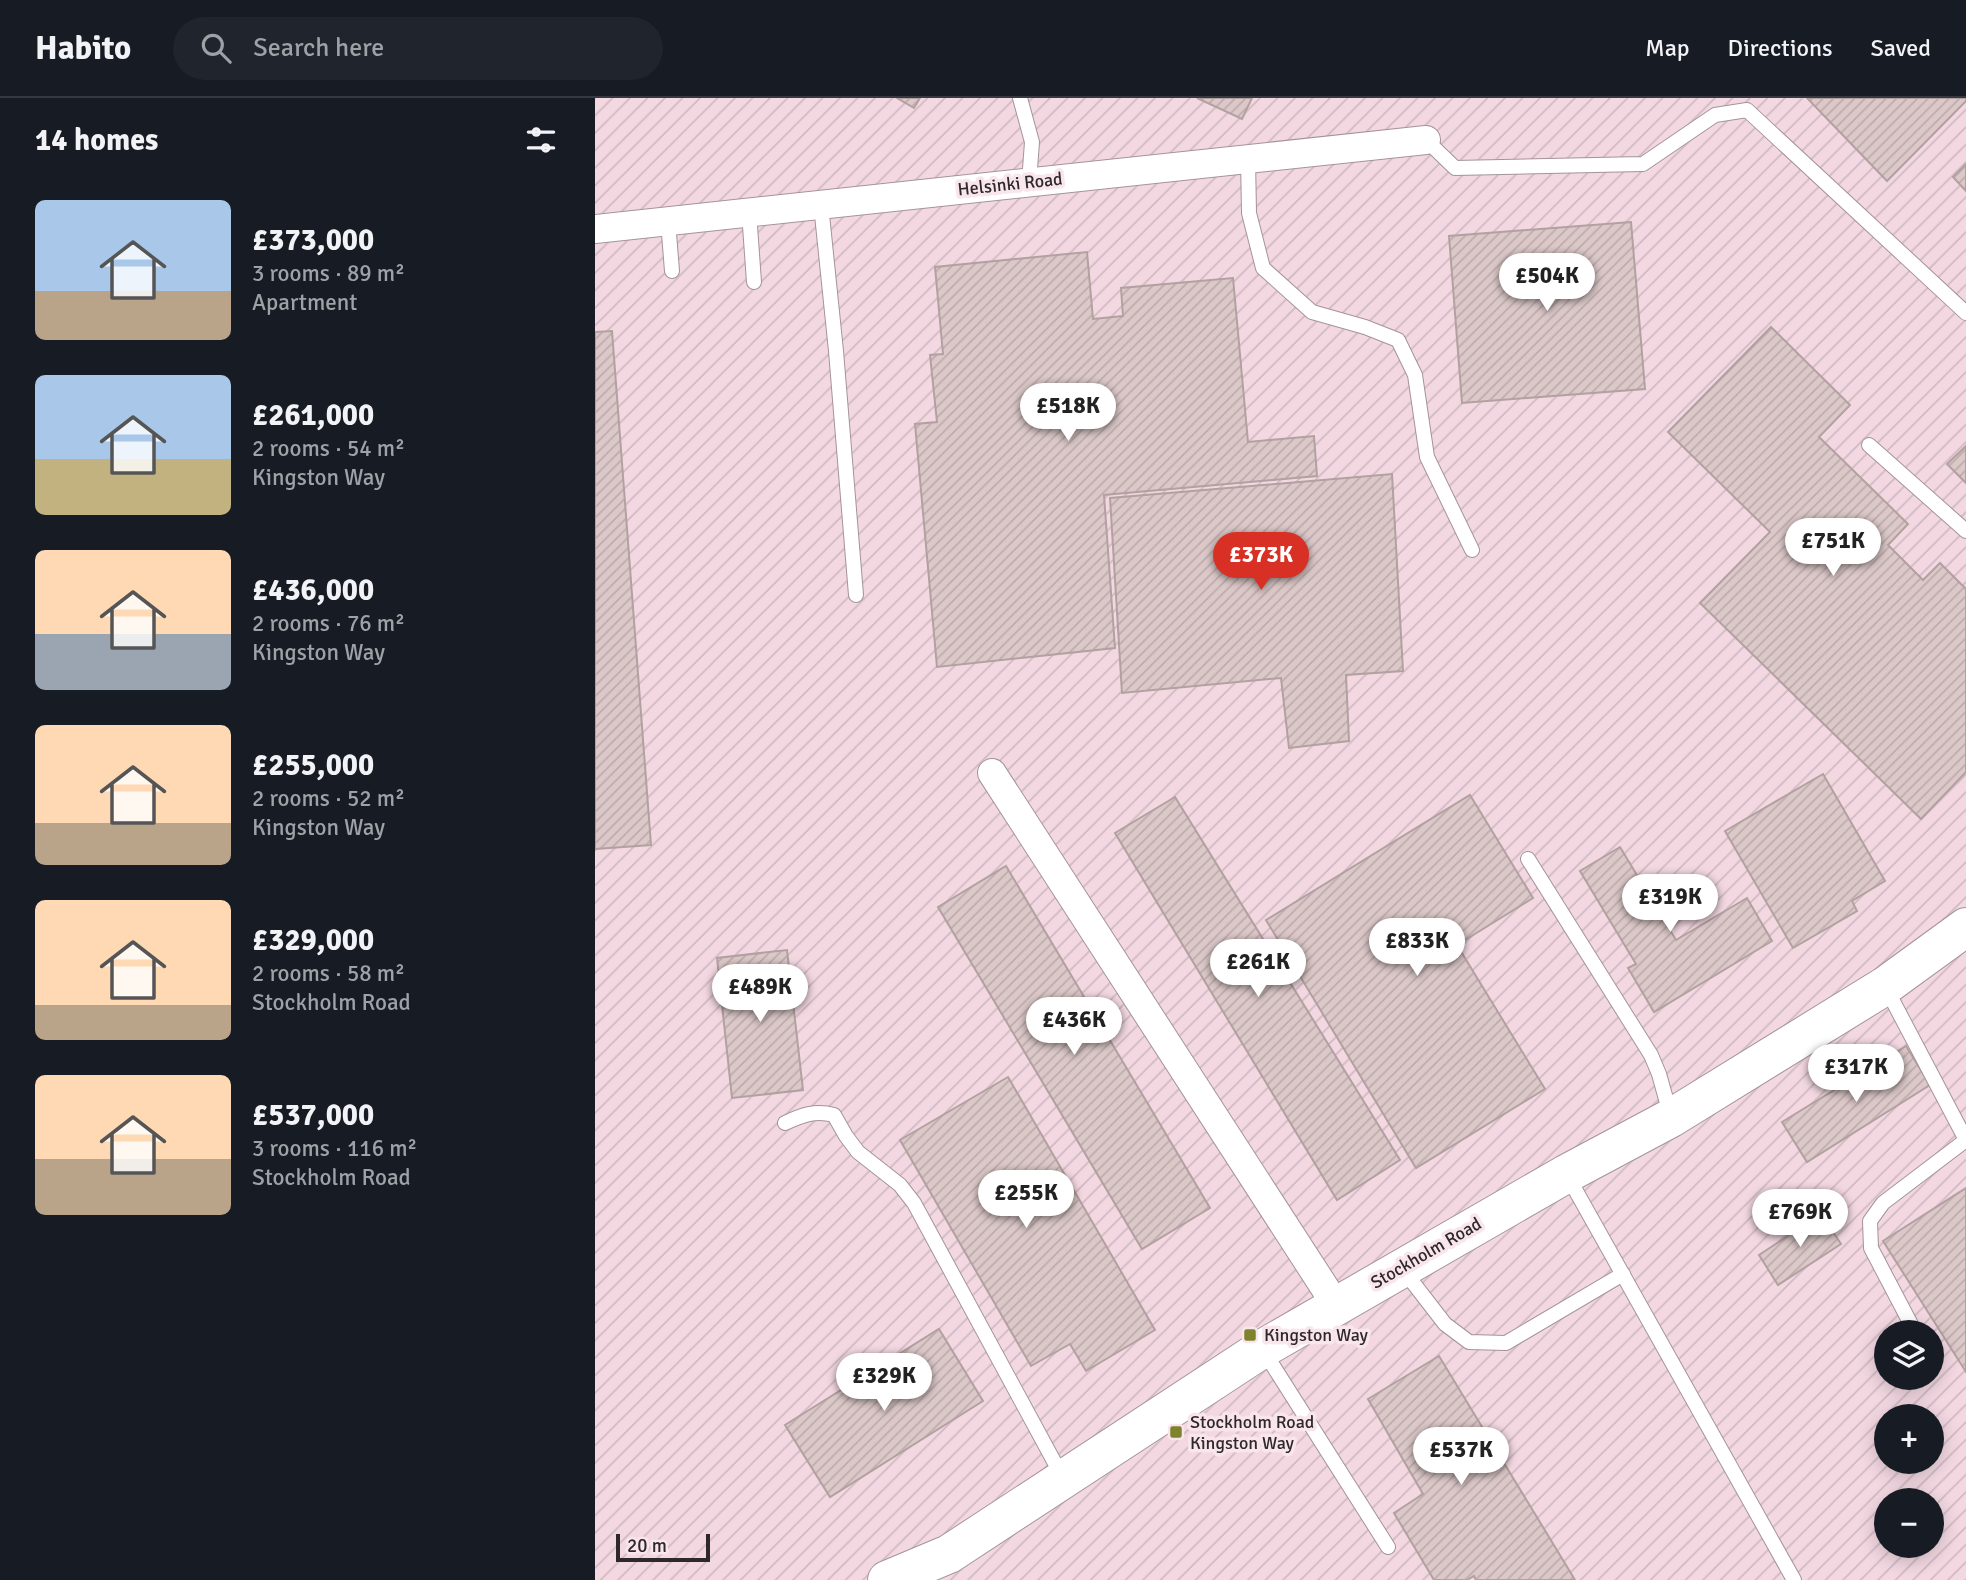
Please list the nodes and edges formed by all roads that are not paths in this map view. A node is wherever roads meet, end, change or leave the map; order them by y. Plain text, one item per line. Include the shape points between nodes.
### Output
1 (1020, 98) edge
2 (1426, 139) joint
3 (1248, 159) junction
4 (1030, 182) junction
5 (821, 205) junction
6 (748, 212) junction
7 (668, 221) junction
8 (595, 229) edge
9 (672, 271) dead end
10 (754, 282) dead end
11 (1966, 313) edge
12 (1869, 444) dead end
13 (1966, 531) edge
14 (1472, 550) dead end
15 (856, 595) dead end
16 (992, 773) dead end
17 (1528, 859) dead end
18 (1966, 926) edge
19 (1885, 986) junction
20 (1671, 1118) junction
21 (785, 1123) dead end
22 (1966, 1140) edge
23 (1566, 1174) junction
24 (1401, 1267) junction
25 (1623, 1275) junction
26 (1336, 1305) junction
27 (1909, 1320) edge
28 (1262, 1349) junction
29 (1064, 1479) junction
30 (1388, 1547) dead end
31 (887, 1580) edge
32 (1794, 1580) edge

1 - 4 lane via 1033,142
2 - 3 street, Helsinki Road
2 - 11 lane via 1455,168 1643,164 1715,115 1748,110
3 - 4 street, Helsinki Road
3 - 14 lane via 1249,214 1263,268 1313,313 1398,341 1415,375 1427,457
4 - 5 street, Helsinki Road
5 - 6 street, Helsinki Road
5 - 15 lane
6 - 7 street, Helsinki Road
6 - 10 lane
7 - 8 street, Helsinki Road
7 - 9 lane
12 - 13 lane
16 - 26 street
17 - 20 lane via 1651,1055
18 - 19 street, Stockholm Road
19 - 20 street, Stockholm Road
19 - 22 lane
20 - 23 street, Stockholm Road
21 - 29 lane via 806,1113 834,1115 858,1152 900,1185
22 - 27 lane via 1883,1203 1870,1221 1871,1248
23 - 24 street, Stockholm Road
23 - 25 lane
24 - 25 lane via 1445,1324 1469,1342 1506,1343
24 - 26 street, Stockholm Road
25 - 32 lane
26 - 28 street, Stockholm Road
28 - 29 street, Stockholm Road
28 - 30 lane
29 - 31 street, Stockholm Road via 949,1554

